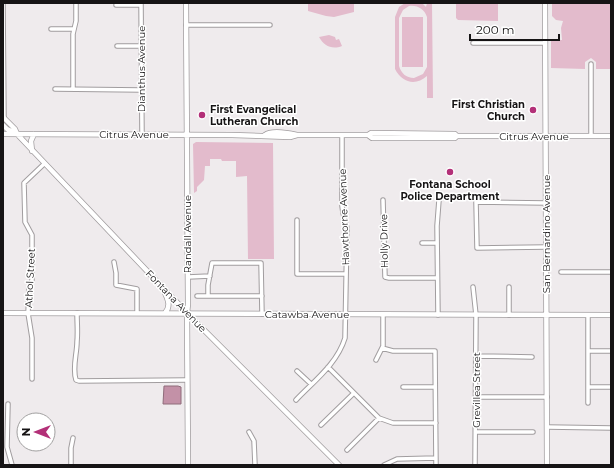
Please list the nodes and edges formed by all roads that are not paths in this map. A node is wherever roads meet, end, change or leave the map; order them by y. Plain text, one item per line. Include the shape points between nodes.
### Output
1 (3, 3) edge
2 (76, 3) edge
3 (186, 3) edge
4 (545, 3) edge
5 (116, 4) dead end
6 (141, 4) edge
7 (3, 24) edge
8 (186, 25) junction
9 (270, 25) dead end
10 (51, 29) dead end
11 (74, 29) junction
12 (473, 43) dead end
13 (545, 43) junction
14 (117, 46) dead end
15 (141, 46) junction
16 (591, 64) dead end
17 (55, 89) dead end
18 (73, 89) junction
19 (142, 90) junction
20 (3, 118) edge
21 (3, 125) edge
22 (3, 134) edge
23 (17, 134) junction
24 (34, 134) junction
25 (142, 134) junction
26 (187, 134) junction
27 (342, 136) junction
28 (546, 136) junction
29 (591, 136) junction
30 (611, 136) edge
31 (32, 151) junction
32 (44, 164) junction
33 (384, 200) dead end
34 (439, 200) dead end
35 (546, 203) junction
36 (297, 220) dead end
37 (422, 243) dead end
38 (437, 243) junction
39 (546, 247) junction
40 (114, 262) dead end
41 (561, 272) dead end
42 (611, 272) edge
43 (346, 274) junction
44 (188, 276) junction
45 (210, 276) junction
46 (438, 278) junction
47 (473, 287) dead end
48 (509, 287) dead end
49 (164, 289) junction
50 (197, 296) dead end
51 (208, 296) junction
52 (262, 296) junction
53 (3, 313) edge
54 (28, 313) junction
55 (77, 313) junction
56 (137, 313) junction
57 (166, 313) junction
58 (187, 313) junction
59 (262, 314) junction
60 (346, 315) junction
61 (383, 315) junction
62 (438, 315) junction
63 (476, 315) junction
64 (509, 315) junction
65 (588, 315) junction
66 (611, 315) edge
67 (546, 316) junction
68 (382, 348) junction
69 (588, 351) junction
70 (611, 351) edge
71 (476, 356) junction
72 (532, 356) dead end
73 (376, 360) dead end
74 (328, 367) junction
75 (297, 370) dead end
76 (32, 379) dead end
77 (186, 380) junction
78 (311, 384) junction
79 (403, 387) dead end
80 (436, 387) junction
81 (588, 387) junction
82 (611, 387) edge
83 (354, 393) junction
84 (476, 397) junction
85 (547, 397) junction
86 (296, 400) dead end
87 (588, 403) dead end
88 (8, 404) dead end
89 (379, 418) junction
90 (436, 422) junction
91 (321, 425) dead end
92 (547, 427) junction
93 (611, 428) edge
94 (249, 432) dead end
95 (476, 432) junction
96 (533, 432) dead end
97 (73, 438) dead end
98 (347, 450) dead end
99 (436, 458) junction
100 (12, 465) edge
101 (71, 465) edge
102 (188, 465) edge
103 (255, 465) edge
104 (339, 465) edge
105 (384, 465) edge
106 (436, 465) edge
107 (475, 465) edge
108 (547, 465) edge

1 - 7 street
2 - 11 street
3 - 8 main road, Randall Avenue
4 - 13 main road, San Bernardino Avenue
5 - 6 street
6 - 15 street, Dianthus Avenue
7 - 20 street
8 - 9 street
8 - 26 main road, Randall Avenue
10 - 11 street
11 - 18 street
12 - 13 street
13 - 28 main road, San Bernardino Avenue
14 - 15 street
15 - 19 street, Dianthus Avenue
16 - 29 street
17 - 18 street
18 - 19 street
19 - 25 street, Dianthus Avenue
20 - 23 main road, Fontana Avenue
21 - 23 main road, Fontana Avenue
22 - 23 main road, Citrus Avenue
23 - 24 main road, Citrus Avenue
23 - 31 main road, Fontana Avenue
24 - 25 main road, Citrus Avenue
24 - 31 main road via 31,141
25 - 26 main road, Citrus Avenue
26 - 27 main road, Citrus Avenue
26 - 44 main road, Randall Avenue
27 - 28 main road, Citrus Avenue
27 - 43 street, Hawthorne Avenue via 342,213 347,228
28 - 29 main road, Citrus Avenue
28 - 35 main road, San Bernardino Avenue
29 - 30 main road, Citrus Avenue
31 - 32 main road, Fontana Avenue
32 - 49 main road, Fontana Avenue
32 - 54 street, Athol Street via 24,183 24,222 32,235 32,280
33 - 46 street, Holly Drive via 385,277
34 - 38 street
35 - 39 main road, San Bernardino Avenue
35 - 39 street via 476,202 477,248
36 - 43 street via 297,274
37 - 38 street
38 - 46 street
39 - 67 main road, San Bernardino Avenue
40 - 56 street via 116,286 137,289
41 - 42 street
43 - 60 street, Hawthorne Avenue
44 - 45 street
44 - 58 main road, Randall Avenue
45 - 51 street
45 - 52 street via 212,263 261,263
46 - 62 street
47 - 63 street, Grevillea Street
48 - 64 street
49 - 57 main road via 169,305
49 - 58 main road, Fontana Avenue
50 - 51 street
51 - 52 street
52 - 59 street
53 - 54 main road, Catawba Avenue
54 - 55 main road, Catawba Avenue
54 - 76 street, Athol Street via 32,338
55 - 56 main road, Catawba Avenue
55 - 77 street via 76,380
56 - 57 main road, Catawba Avenue
57 - 58 main road, Catawba Avenue
58 - 59 main road, Catawba Avenue
58 - 77 main road, Randall Avenue
58 - 104 main road, Fontana Avenue
59 - 60 main road, Catawba Avenue
60 - 61 main road, Catawba Avenue
60 - 74 street, Hawthorne Avenue via 343,344
61 - 62 main road, Catawba Avenue
61 - 68 street
62 - 63 main road, Catawba Avenue
63 - 64 main road, Catawba Avenue
63 - 71 street, Grevillea Street
64 - 67 main road, Catawba Avenue
65 - 66 main road, Catawba Avenue
65 - 67 main road, Catawba Avenue
65 - 69 street
67 - 85 main road, San Bernardino Avenue
68 - 73 street
68 - 80 street via 393,351 435,351
69 - 70 street
69 - 81 street
71 - 72 street
71 - 84 street, Grevillea Street
74 - 78 street, Hawthorne Avenue
74 - 83 street
75 - 78 street
77 - 102 main road, Randall Avenue
78 - 86 street, Hawthorne Avenue
79 - 80 street
80 - 90 street
81 - 82 street
81 - 87 street
83 - 89 street
83 - 91 street
84 - 85 street
84 - 95 street, Grevillea Street
85 - 92 main road, San Bernardino Avenue
88 - 100 street via 7,447
89 - 90 street via 393,423
89 - 98 street
90 - 99 street
92 - 93 street
92 - 108 main road, San Bernardino Avenue
94 - 103 street via 254,441
95 - 96 street
95 - 107 street, Grevillea Street
97 - 101 street
99 - 105 street via 397,459
99 - 106 street

